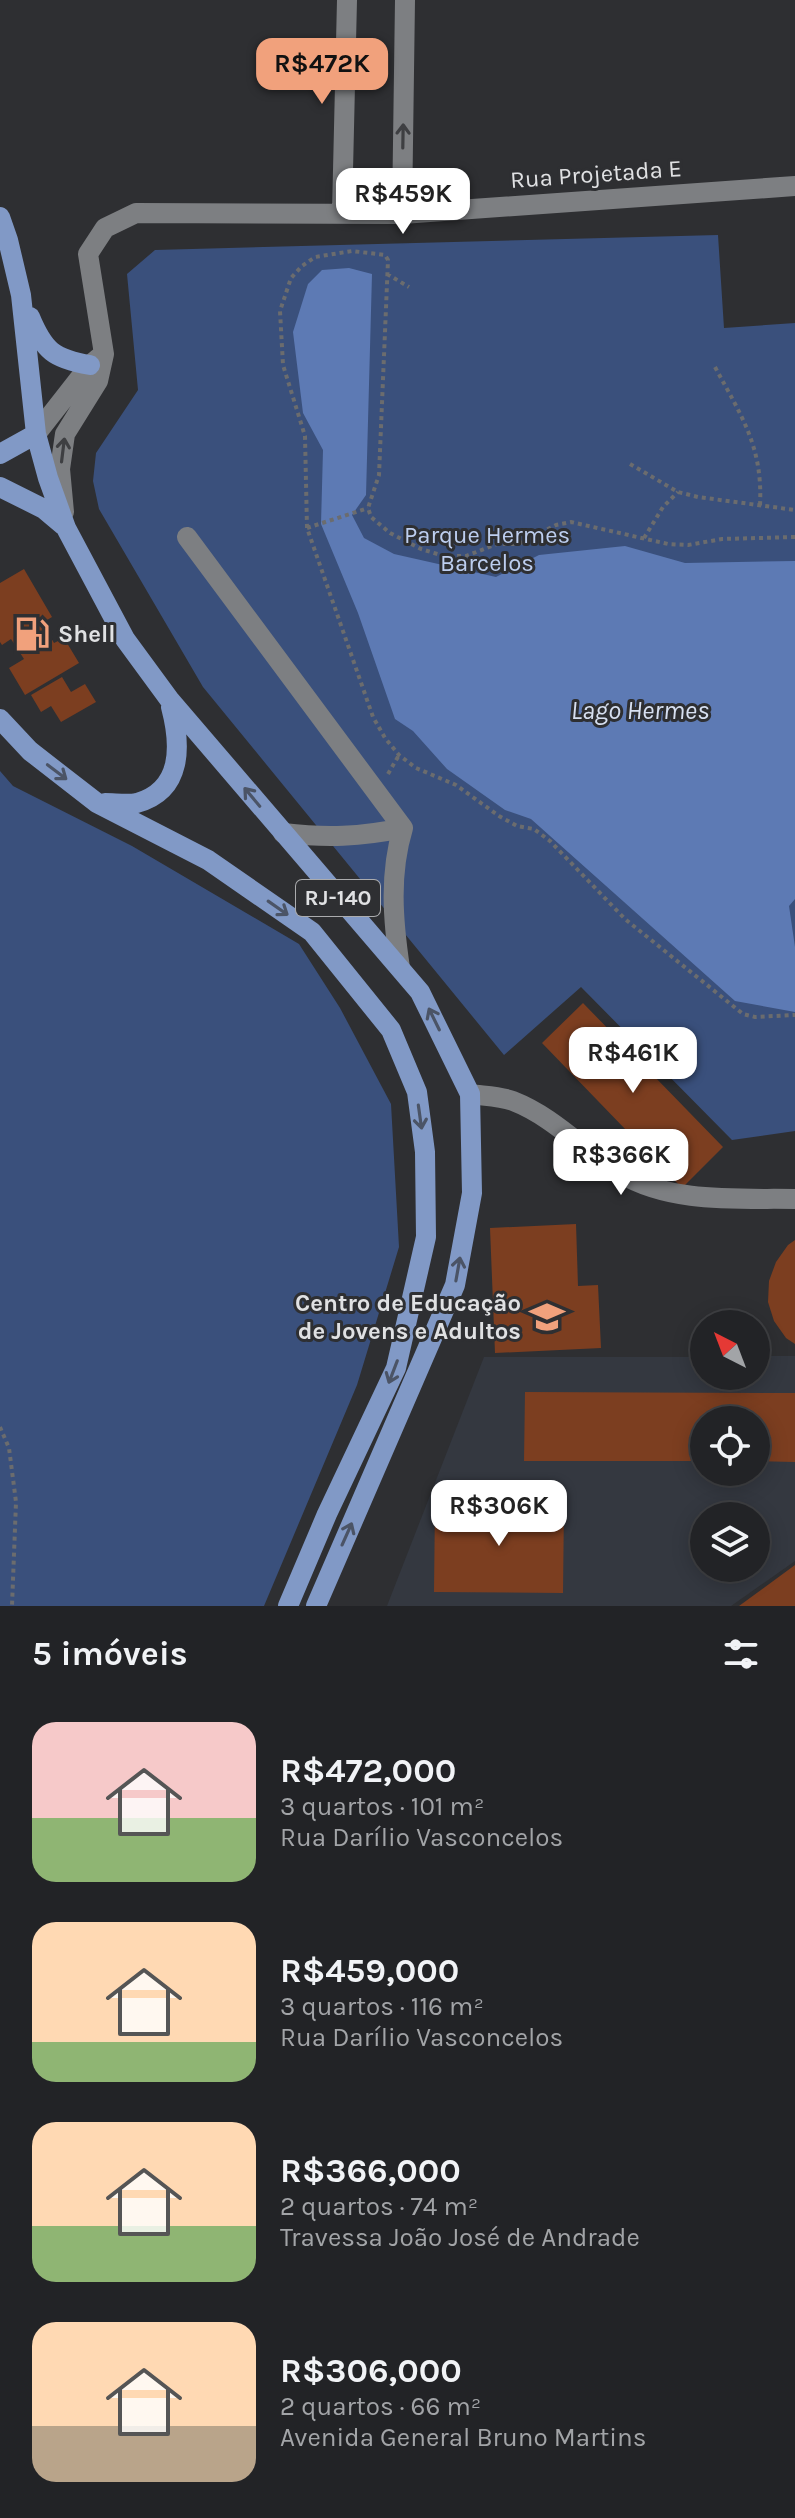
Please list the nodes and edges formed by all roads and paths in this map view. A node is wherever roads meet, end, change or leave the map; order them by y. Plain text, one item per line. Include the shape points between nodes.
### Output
1 (347, 0) edge
2 (405, 0) edge
3 (795, 186) edge
4 (342, 213) junction
5 (402, 214) junction
6 (0, 217) edge
7 (387, 274) junction
8 (409, 287) dead end
9 (21, 295) junction
10 (97, 360) junction
11 (715, 367) dead end
12 (36, 434) junction
13 (0, 454) edge
14 (630, 464) dead end
15 (0, 487) edge
16 (678, 492) junction
17 (760, 506) junction
18 (368, 508) junction
19 (795, 510) edge
20 (66, 528) junction
21 (307, 528) junction
22 (187, 537) dead end
23 (795, 537) edge
24 (643, 539) junction
25 (169, 699) junction
26 (0, 719) edge
27 (97, 803) junction
28 (403, 828) junction
29 (283, 833) junction
30 (400, 968) junction
31 (795, 1015) edge
32 (470, 1094) junction
33 (795, 1199) edge
34 (0, 1427) edge
35 (12, 1606) edge
36 (288, 1606) edge
37 (316, 1606) edge

1 - 4 street
5 -> 2 street
3 - 5 street, Rua Projetada E
4 - 5 street, Rua Projetada E
4 - 10 street, Rua Projetada E via 136,213 105,228 88,254
6 - 9 main road, RJ-140
7 - 8 path
7 - 18 path via 379,475
7 - 21 path via 385,255 329,254 302,266 284,293 283,365 305,436
9 - 10 main road via 40,340 58,358
9 - 12 main road, RJ-140
10 - 12 street
20 -> 10 street, Rua Projetada E via 60,469 65,434 98,381
11 - 17 path via 749,429 761,476
12 - 13 main road
12 - 20 main road, RJ-140
14 - 16 path
15 - 20 main road via 44,509
16 - 17 path
16 - 24 path
17 - 19 path
18 - 21 path
18 - 24 path via 390,533 444,556 518,544 571,522
20 - 25 main road, RJ-140 via 125,639
21 - 31 path via 373,717 399,755 550,841 625,919 743,1014
22 - 28 street
23 - 24 path via 688,545
25 - 27 main road via 179,736 172,776 157,794 134,804
29 -> 25 main road, RJ-140
26 -> 27 main road, RJ-140 via 30,751
27 -> 36 main road, RJ-140 via 208,860 312,932 391,1030 417,1092 425,1152 426,1237 396,1368
28 - 29 street via 340,838
28 - 30 street via 396,851 393,916
29 - 30 main road, RJ-140
32 -> 30 main road, RJ-140 via 420,992
32 - 33 street via 511,1100 560,1126 620,1173 653,1188 703,1197
37 -> 32 main road, RJ-140 via 455,1285 472,1193
34 - 35 path via 9,1448 16,1502

